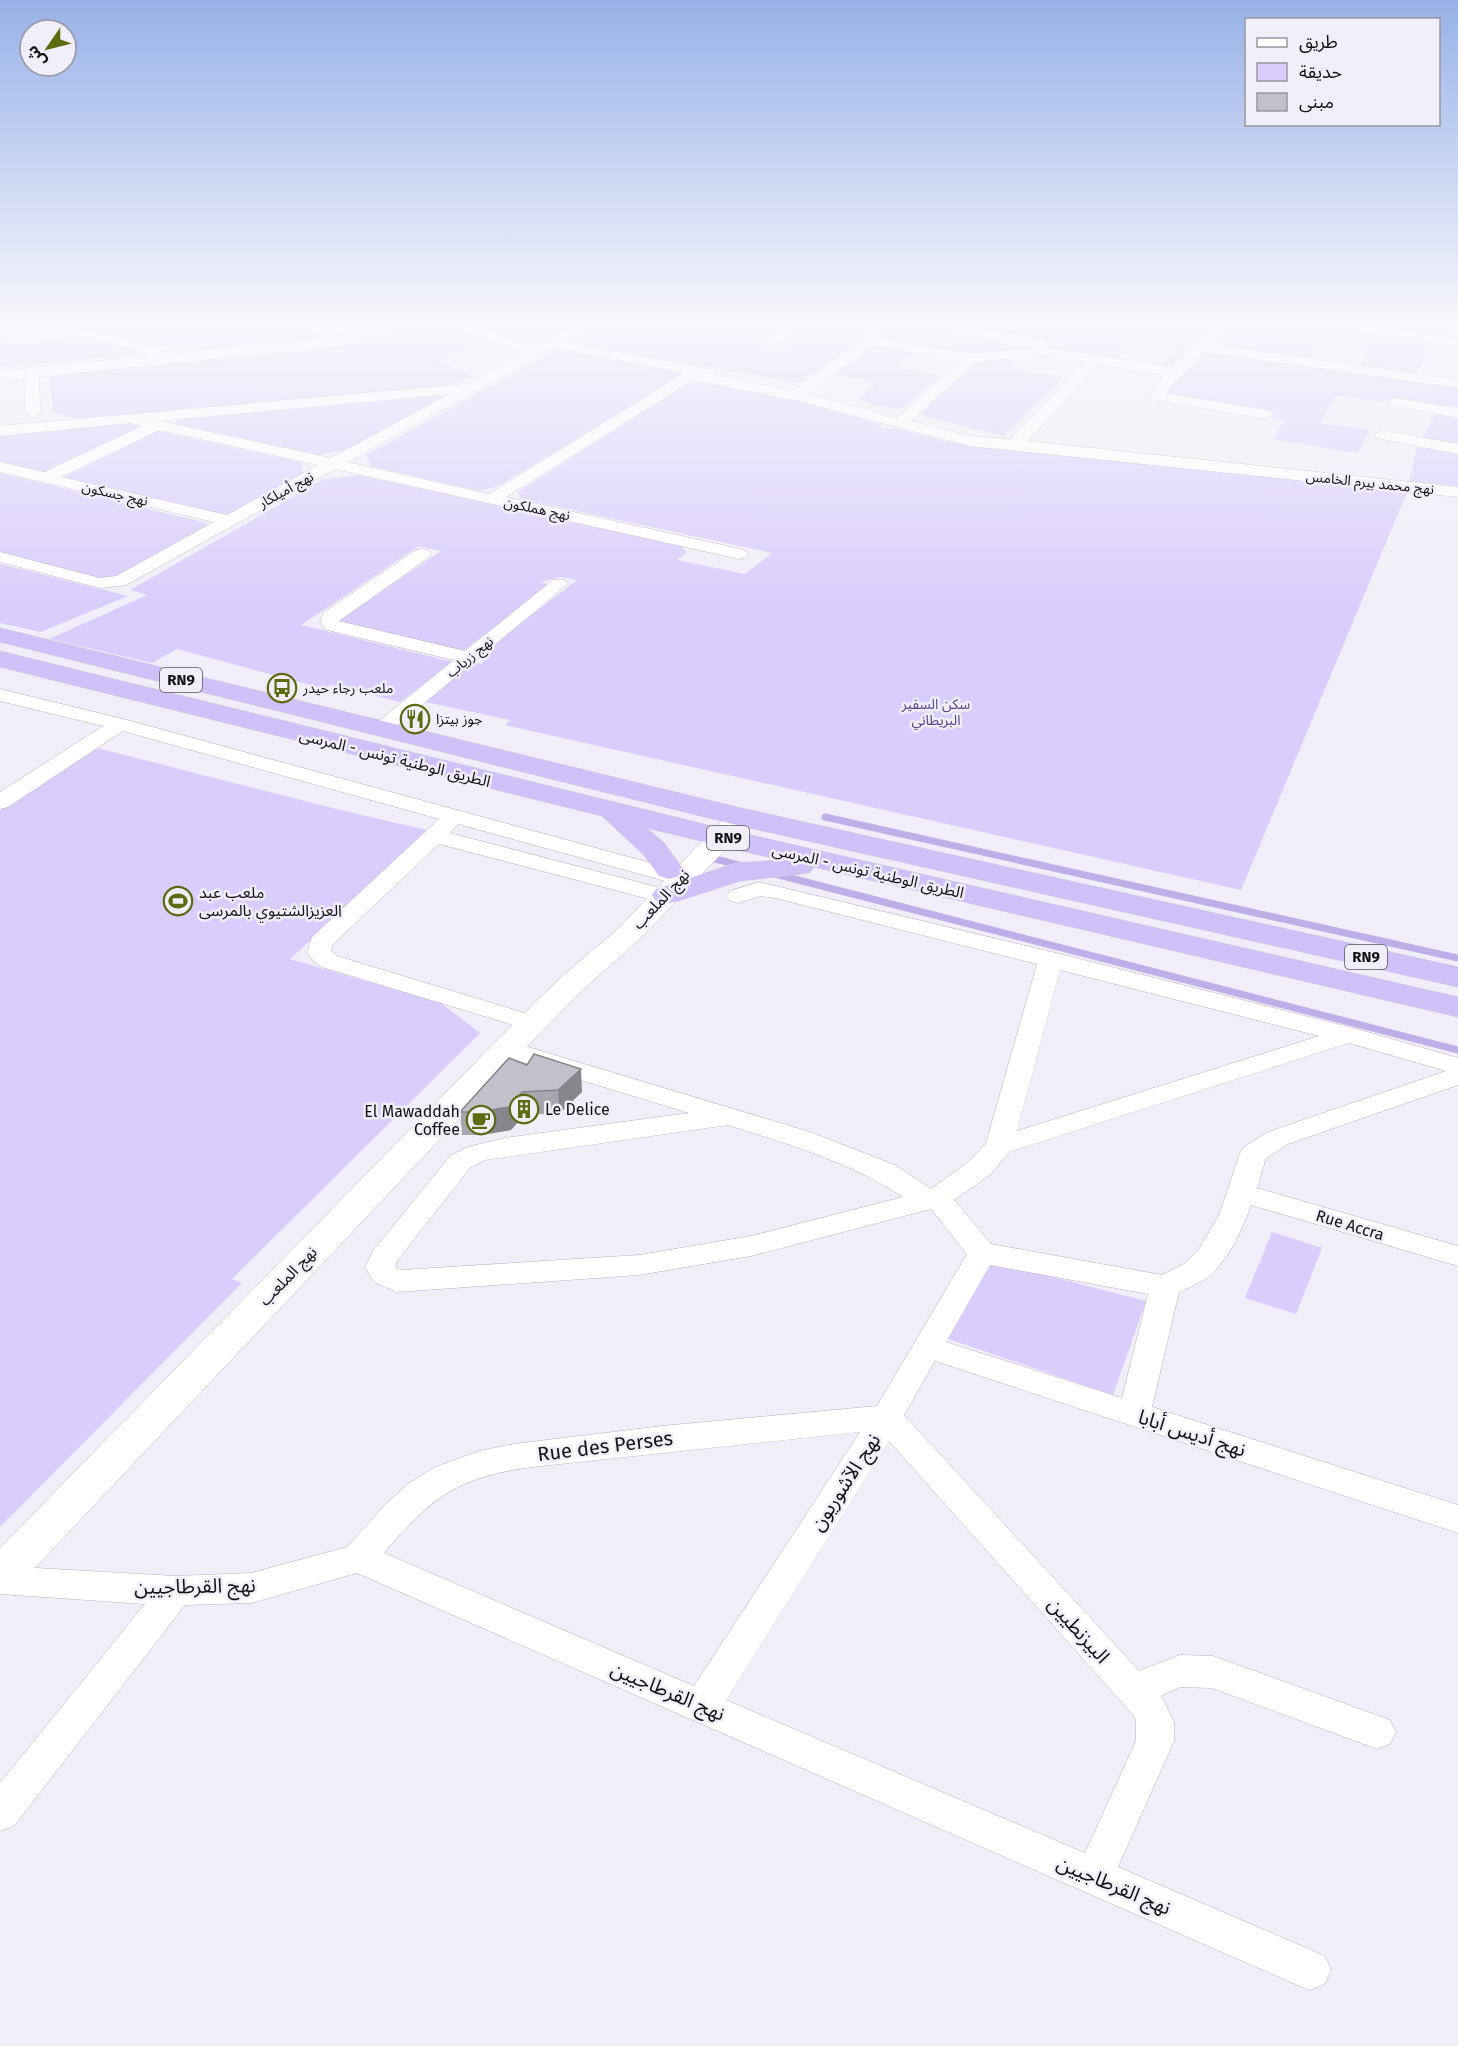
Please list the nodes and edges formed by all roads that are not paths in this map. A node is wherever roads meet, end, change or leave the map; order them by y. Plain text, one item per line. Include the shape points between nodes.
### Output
1 (25, 416) edge
2 (48, 416) edge
3 (144, 416) edge
4 (420, 416) edge
5 (624, 416) edge
6 (889, 416) edge
7 (907, 416) edge
8 (1041, 416) edge
9 (127, 418) junction
10 (903, 420) junction
11 (72, 424) junction
12 (157, 425) junction
13 (2, 430) edge
14 (1382, 435) dead end
15 (1015, 444) junction
16 (1458, 449) edge
17 (334, 464) junction
18 (0, 467) edge
19 (45, 478) junction
20 (1458, 492) edge
21 (492, 499) junction
22 (230, 521) junction
23 (422, 554) dead end
24 (739, 554) dead end
25 (0, 558) edge
26 (559, 584) dead end
27 (0, 635) edge
28 (469, 658) junction
29 (0, 659) edge
30 (0, 695) edge
31 (120, 724) junction
32 (381, 729) junction
33 (0, 802) edge
34 (610, 809) junction
35 (453, 816) junction
36 (722, 825) junction
37 (435, 836) junction
38 (844, 866) junction
39 (663, 883) junction
40 (738, 896) dead end
41 (1052, 959) junction
42 (1458, 977) edge
43 (1458, 1007) edge
44 (1348, 1035) junction
45 (520, 1036) junction
46 (1458, 1066) edge
47 (1458, 1076) edge
48 (725, 1117) junction
49 (999, 1146) junction
50 (1242, 1193) junction
51 (933, 1199) junction
52 (982, 1253) junction
53 (1458, 1256) edge
54 (1165, 1286) junction
55 (927, 1347) junction
56 (1134, 1414) junction
57 (887, 1417) junction
58 (1458, 1519) edge
59 (359, 1558) junction
60 (0, 1578) edge
61 (176, 1591) junction
62 (1135, 1692) junction
63 (702, 1706) junction
64 (1377, 1732) dead end
65 (0, 1813) edge
66 (1094, 1877) junction
67 (1310, 1970) dead end

1 - 13 street
2 - 11 street
3 - 9 street
4 - 17 street, نهج أميلكار
5 - 21 street
6 - 10 street, نهج محمد بيرم الخامس
7 - 10 street
8 - 15 street
9 - 11 street
9 - 12 street, نهج هملكون
10 - 15 street, نهج محمد بيرم الخامس via 970,441
11 - 13 street
12 - 17 street, نهج هملكون
12 - 19 street
14 - 16 street
15 - 20 street, نهج محمد بيرم الخامس
17 - 21 street, نهج هملكون
17 - 22 street, نهج أميلكار
18 - 19 street, نهج جسكون
19 - 22 street, نهج جسكون
21 - 24 street, نهج هملكون
22 - 25 street, نهج أميلكار via 110,584
23 - 28 street via 329,621 342,628
26 - 28 street, نهج زرياب
27 - 32 highway, الطريق الوطنية تونس - المرسى / RN9
28 - 32 street, نهج زرياب
29 - 34 highway, الطريق الوطنية تونس - المرسى / RN9
30 - 31 street
31 - 33 street
31 - 35 street
32 - 36 highway, الطريق الوطنية تونس - المرسى / RN9
34 - 36 highway, الطريق الوطنية تونس - المرسى / RN9
34 - 39 highway via 654,849
35 - 37 street
35 - 39 street
36 - 38 highway, الطريق الوطنية تونس - المرسى / RN9
36 - 39 street, نهج الملعب
36 - 42 highway, الطريق الوطنية تونس - المرسى / RN9
37 - 39 street
37 - 45 street via 321,942 319,953 328,961
38 - 39 highway via 753,869
38 - 43 highway, الطريق الوطنية تونس - المرسى / RN9
39 - 45 street, نهج الملعب via 628,935
40 - 41 street via 759,889 775,891
41 - 44 street
41 - 49 street
44 - 46 street
44 - 49 street
45 - 48 street
45 - 60 street, نهج الملعب
47 - 50 street via 1278,1138 1254,1153
48 - 51 street via 800,1138 885,1172
48 - 51 street via 477,1153 460,1161 383,1258 380,1267 398,1281 639,1265 751,1246
49 - 51 street via 981,1167
50 - 53 street, Rue Accra
50 - 54 street via 1215,1251 1197,1270
51 - 52 street
52 - 54 street
52 - 55 street, نهج الآشوريون
54 - 56 street
55 - 56 street, نهج أديس أبابا
55 - 57 street, نهج الآشوريون
56 - 58 street, نهج أديس أبابا
57 - 59 street, Rue des Perses via 670,1437 499,1459 468,1467 417,1494
57 - 62 street, البيزنطيين
57 - 63 street, نهج الآشوريون
59 - 61 street, نهج القرطاجيين via 251,1588
59 - 63 street, نهج القرطاجيين
60 - 61 street, نهج القرطاجيين
61 - 65 street
62 - 64 street via 1179,1671 1214,1672
62 - 66 street, البيزنطيين via 1155,1722 1155,1741
63 - 66 street, نهج القرطاجيين
66 - 67 street, نهج القرطاجيين

